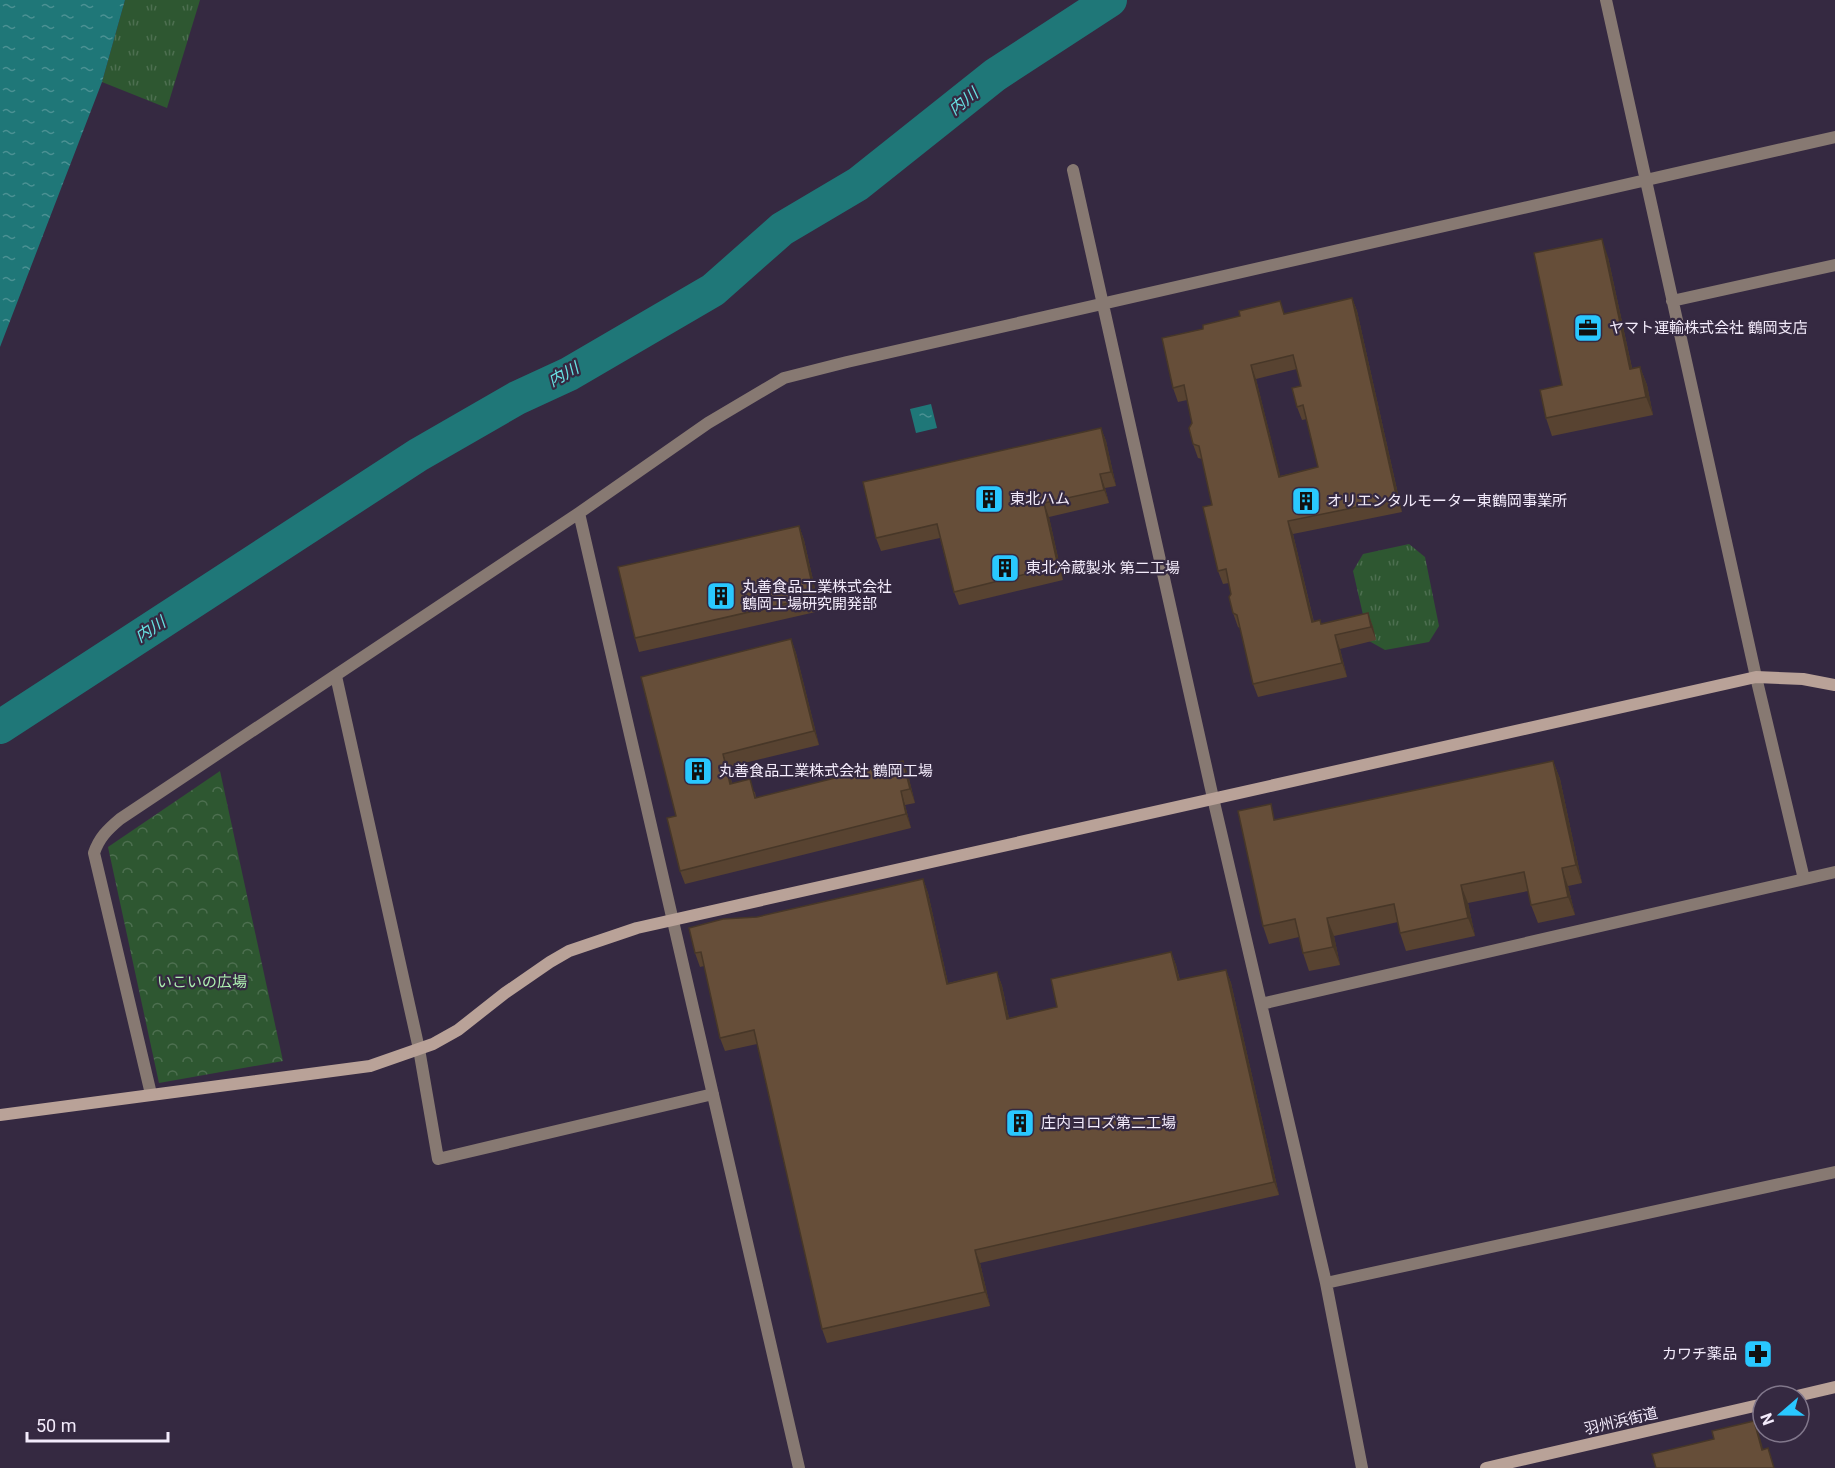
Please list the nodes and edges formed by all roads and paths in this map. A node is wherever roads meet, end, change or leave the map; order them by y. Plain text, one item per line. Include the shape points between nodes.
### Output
1 (1606, 0) edge
2 (1835, 137) edge
3 (1073, 170) dead end
4 (1646, 180) junction
5 (1835, 265) edge
6 (1672, 301) junction
7 (1102, 303) junction
8 (579, 513) junction
9 (336, 676) junction
10 (1756, 677) junction
11 (1835, 685) edge
12 (1213, 798) junction
13 (1835, 872) edge
14 (1804, 879) junction
15 (673, 920) junction
16 (1261, 1004) junction
17 (419, 1049) junction
18 (151, 1094) junction
19 (713, 1094) junction
20 (0, 1115) edge
21 (1835, 1172) edge
22 (1326, 1283) junction
23 (1835, 1387) edge
24 (1811, 1393) edge
25 (1751, 1407) edge
26 (799, 1468) edge
27 (1362, 1468) edge
28 (1486, 1468) edge

1 - 4 street
2 - 4 street
3 - 7 street
4 - 6 street
4 - 7 street
5 - 6 street
6 - 10 street
7 - 8 street via 784,378 708,423
7 - 12 street
8 - 9 street
8 - 15 street
9 - 17 street
9 - 18 street via 120,819 97,843 94,854
10 - 11 street
10 - 12 street
10 - 14 street
12 - 15 street
12 - 16 street
13 - 14 street
14 - 16 street
15 - 17 street via 569,951 458,1030
15 - 19 street
16 - 22 street
17 - 18 street via 370,1066
17 - 19 street via 438,1159
18 - 20 street
19 - 26 street
21 - 22 street
22 - 27 street
23 - 24 street
25 - 28 street, 羽州浜街道

